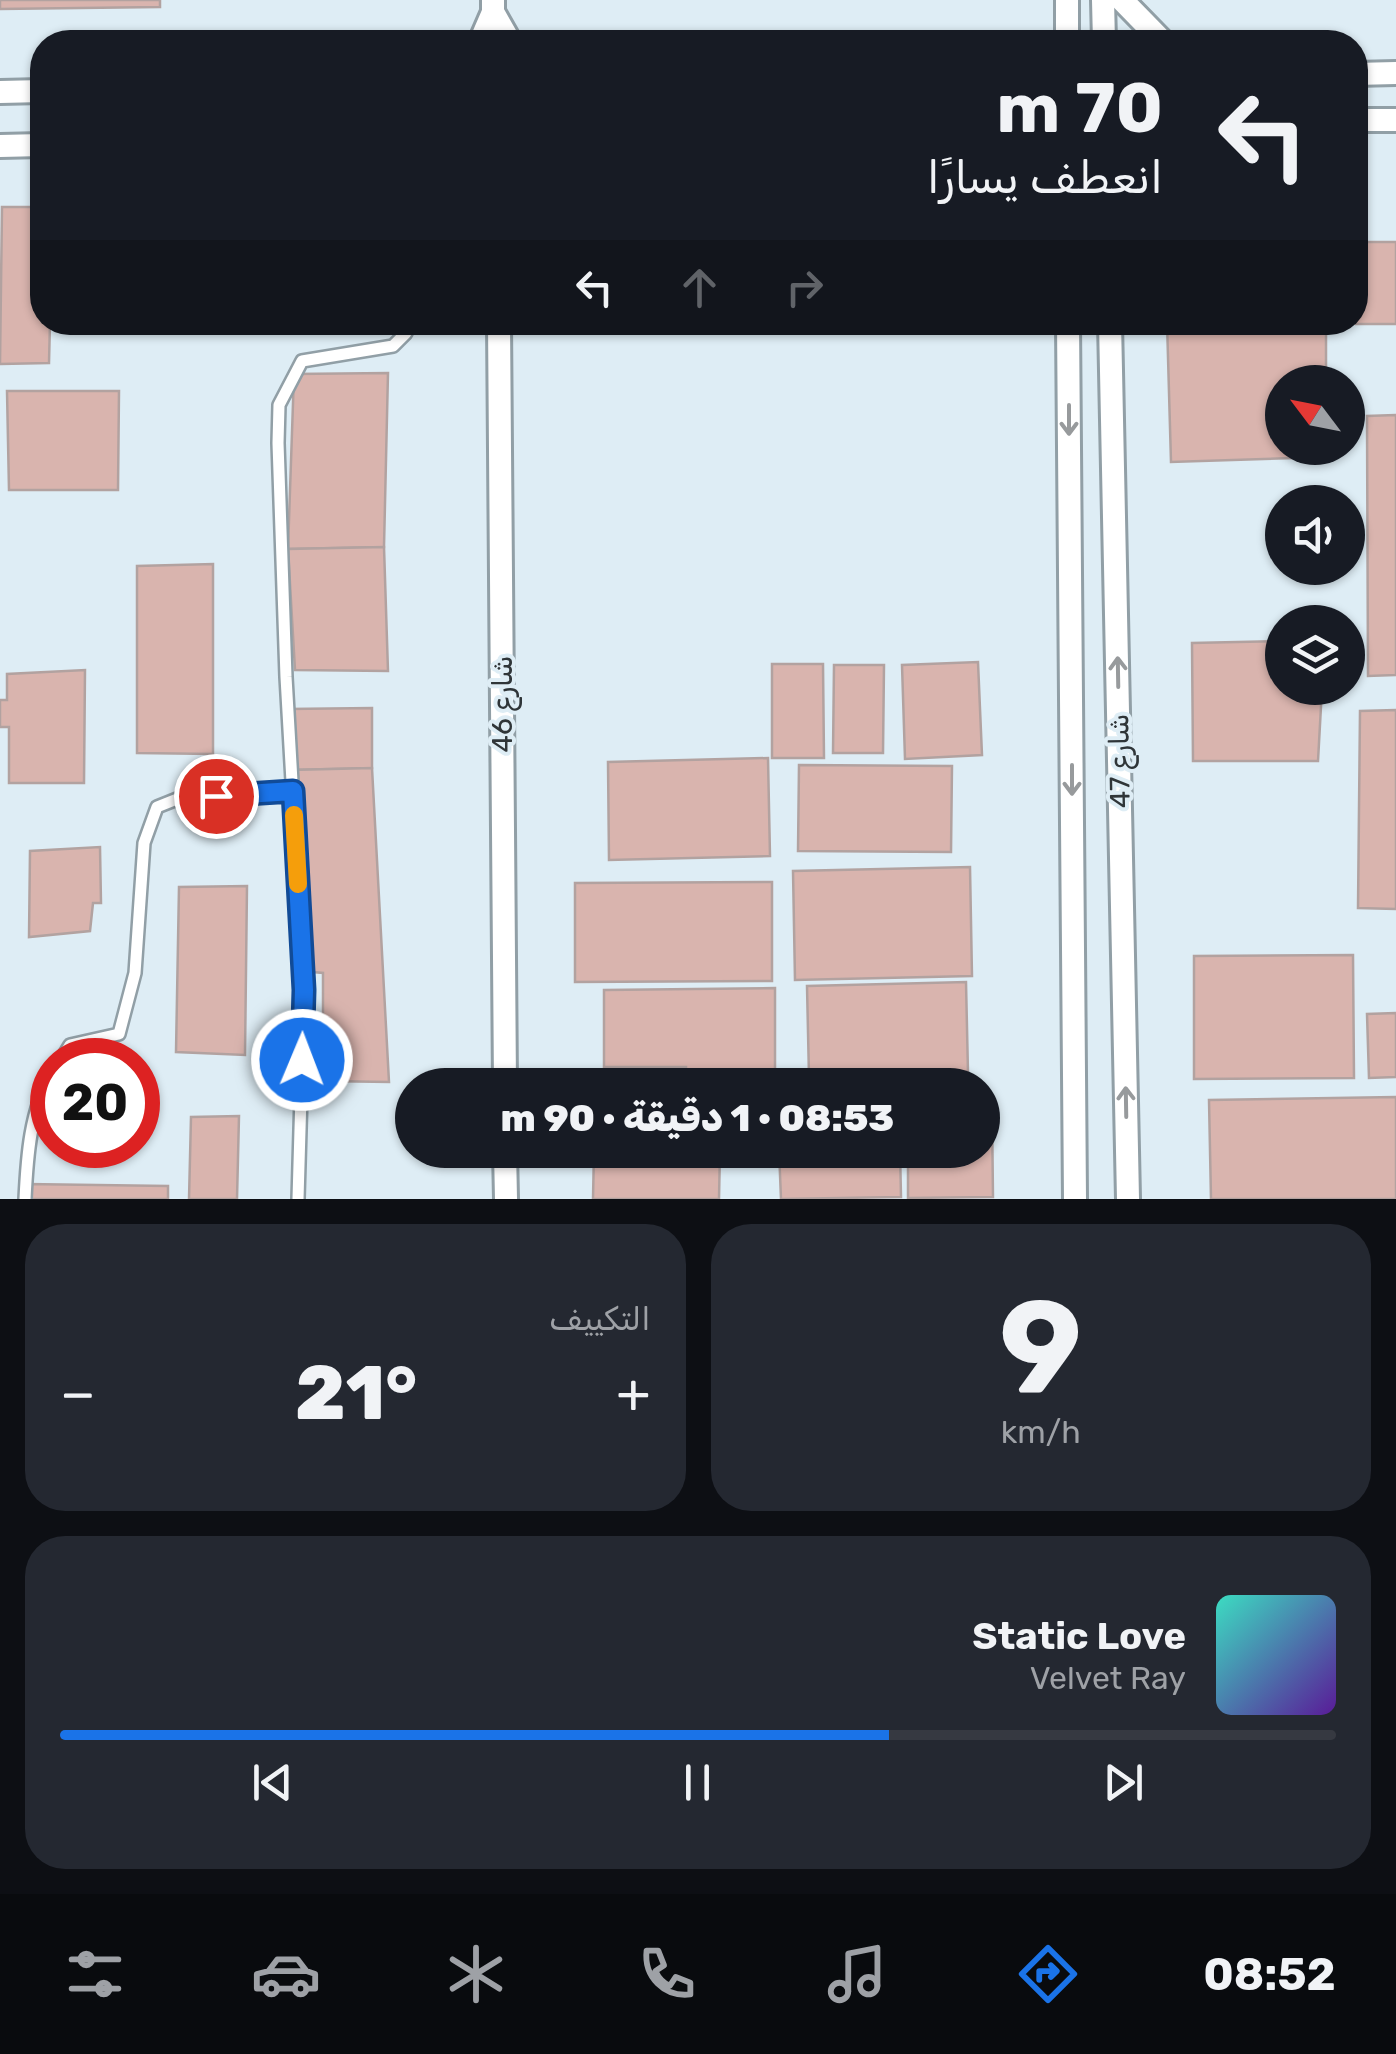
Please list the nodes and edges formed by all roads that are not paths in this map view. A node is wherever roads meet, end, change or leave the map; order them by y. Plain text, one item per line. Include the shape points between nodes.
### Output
1 (1067, 0) edge
2 (1103, 0) edge
3 (1122, 0) edge
4 (493, 6) edge
5 (484, 30) edge
6 (504, 30) edge
7 (1068, 30) edge
8 (1104, 30) edge
9 (1151, 30) edge
10 (1396, 73) edge
11 (1368, 74) edge
12 (0, 92) edge
13 (30, 92) edge
14 (1368, 120) edge
15 (1396, 120) edge
16 (30, 145) edge
17 (0, 146) edge
18 (404, 335) edge
19 (499, 335) edge
20 (1068, 335) edge
21 (1110, 335) edge
22 (293, 791) junction
23 (101, 1038) edge
24 (505, 1068) edge
25 (30, 1142) edge
26 (505, 1168) edge
27 (25, 1199) edge
28 (298, 1199) edge
29 (506, 1199) edge
30 (1075, 1199) edge
31 (1128, 1199) edge

1 - 7 street
2 - 8 street
3 - 9 street
4 - 5 street
4 - 6 street
10 - 11 street
12 - 13 street
14 - 15 street
16 - 17 street
18 - 22 lane via 393,346 302,361 278,406
19 - 24 street, شارع 46
20 -> 30 street, شارع 47
31 -> 21 street, شارع 47
22 - 23 lane via 178,799 157,807 144,843 135,973 118,1034
22 - 28 lane via 304,990
25 - 27 lane
26 - 29 street

